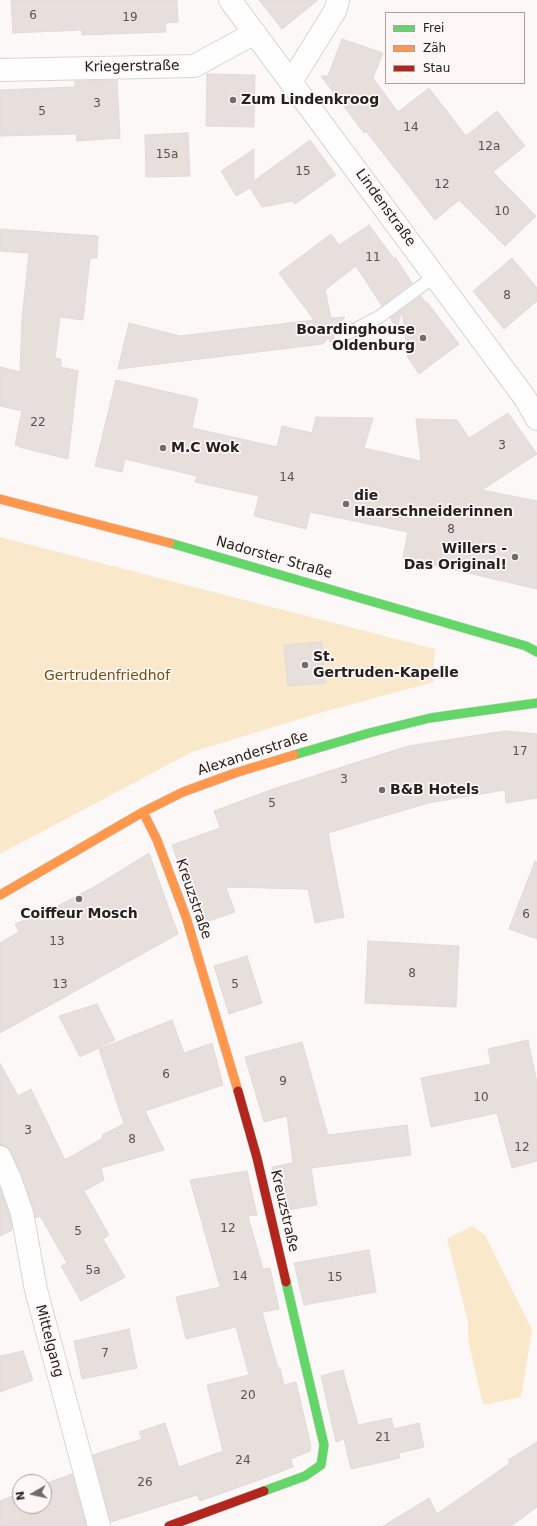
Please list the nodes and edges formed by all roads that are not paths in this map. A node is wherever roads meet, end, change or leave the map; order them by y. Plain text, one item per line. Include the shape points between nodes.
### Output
1 (230, 0) edge
2 (338, 0) edge
3 (255, 33) junction
4 (0, 70) edge
5 (291, 82) junction
6 (435, 276) junction
7 (340, 337) dead end
8 (537, 419) edge
9 (0, 499) edge
10 (537, 652) edge
11 (537, 703) edge
12 (143, 812) junction
13 (0, 895) edge
14 (0, 1157) edge
15 (99, 1526) edge
16 (168, 1526) edge

1 - 3 street, Lindenstraße
2 - 5 street via 335,11
3 - 4 street, Kriegerstraße via 194,66
3 - 5 street, Lindenstraße
5 - 6 street, Lindenstraße
6 - 7 lane via 379,317
6 - 8 street, Lindenstraße via 525,398
9 - 10 street, Nadorster Straße via 151,537 526,646
11 - 12 street, Alexanderstraße via 437,717 369,733 235,773 182,792
12 - 13 street, Alexanderstraße
12 - 16 street, Kreuzstraße via 157,840 186,918 258,1158 324,1445 321,1465 305,1476
14 - 15 street, Mittelgang via 22,1213 36,1290

